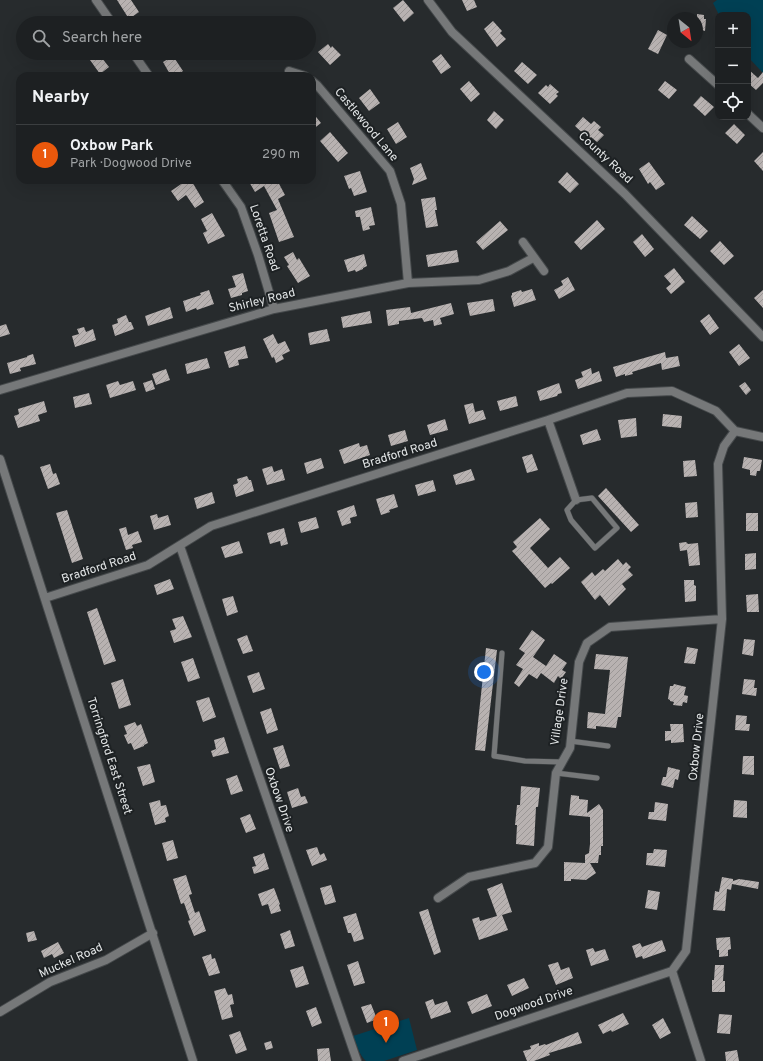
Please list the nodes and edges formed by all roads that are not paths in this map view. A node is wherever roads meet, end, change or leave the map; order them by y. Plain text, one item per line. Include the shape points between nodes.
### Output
1 (96, 0) edge
2 (428, 0) edge
3 (107, 16) edge
4 (689, 59) dead end
5 (138, 60) edge
6 (289, 71) dead end
7 (146, 72) edge
8 (292, 72) edge
9 (316, 84) edge
10 (717, 84) edge
11 (751, 117) edge
12 (763, 128) edge
13 (225, 184) edge
14 (523, 242) dead end
15 (533, 258) junction
16 (544, 271) dead end
17 (408, 283) junction
18 (274, 308) junction
19 (763, 337) edge
20 (0, 390) edge
21 (548, 420) junction
22 (735, 431) junction
23 (763, 437) edge
24 (0, 459) edge
25 (3, 481) edge
26 (576, 500) junction
27 (180, 546) junction
28 (45, 598) junction
29 (722, 619) junction
30 (502, 653) dead end
31 (570, 741) junction
32 (608, 746) dead end
33 (562, 762) junction
34 (556, 773) junction
35 (597, 778) dead end
36 (438, 898) dead end
37 (153, 933) junction
38 (672, 971) junction
39 (0, 1012) edge
40 (193, 1061) edge
41 (357, 1061) edge
42 (403, 1061) edge
43 (701, 1061) edge

1 - 3 street
2 - 19 street, County Road via 452,32 625,194
4 - 10 street
5 - 7 street
6 - 8 street
9 - 17 street, Castlewood Lane via 390,171 401,204
11 - 12 street
13 - 18 street, Loretta Road via 241,207
14 - 15 street
15 - 16 street
15 - 17 street, Shirley Road via 509,271 479,280
17 - 18 street, Shirley Road
18 - 20 street, Shirley Road
21 - 22 street, Bradford Road via 627,394 672,392 716,411
21 - 26 street
21 - 27 street, Bradford Road via 210,526
22 - 23 street
22 - 29 street, Oxbow Drive via 724,446 718,464
24 - 25 street, Torringford East Street
25 - 28 street, Torringford East Street
26 - 26 lane via 567,510 571,520 595,548 617,528 592,498
27 - 28 street, Bradford Road via 148,565
27 - 41 street, Oxbow Drive
28 - 37 street, Torringford East Street
29 - 31 street, Village Drive via 610,627 587,643 579,662
29 - 38 street, Oxbow Drive via 686,951
30 - 33 lane via 494,756 525,761
31 - 32 lane
31 - 33 street, Village Drive via 570,748
33 - 34 street, Village Drive
34 - 35 lane
34 - 36 street, Village Drive via 548,847 535,863 469,877
37 - 39 street, Muckel Road via 106,960 50,982
37 - 40 street, Torringford East Street
38 - 42 street, Dogwood Drive
38 - 43 street

